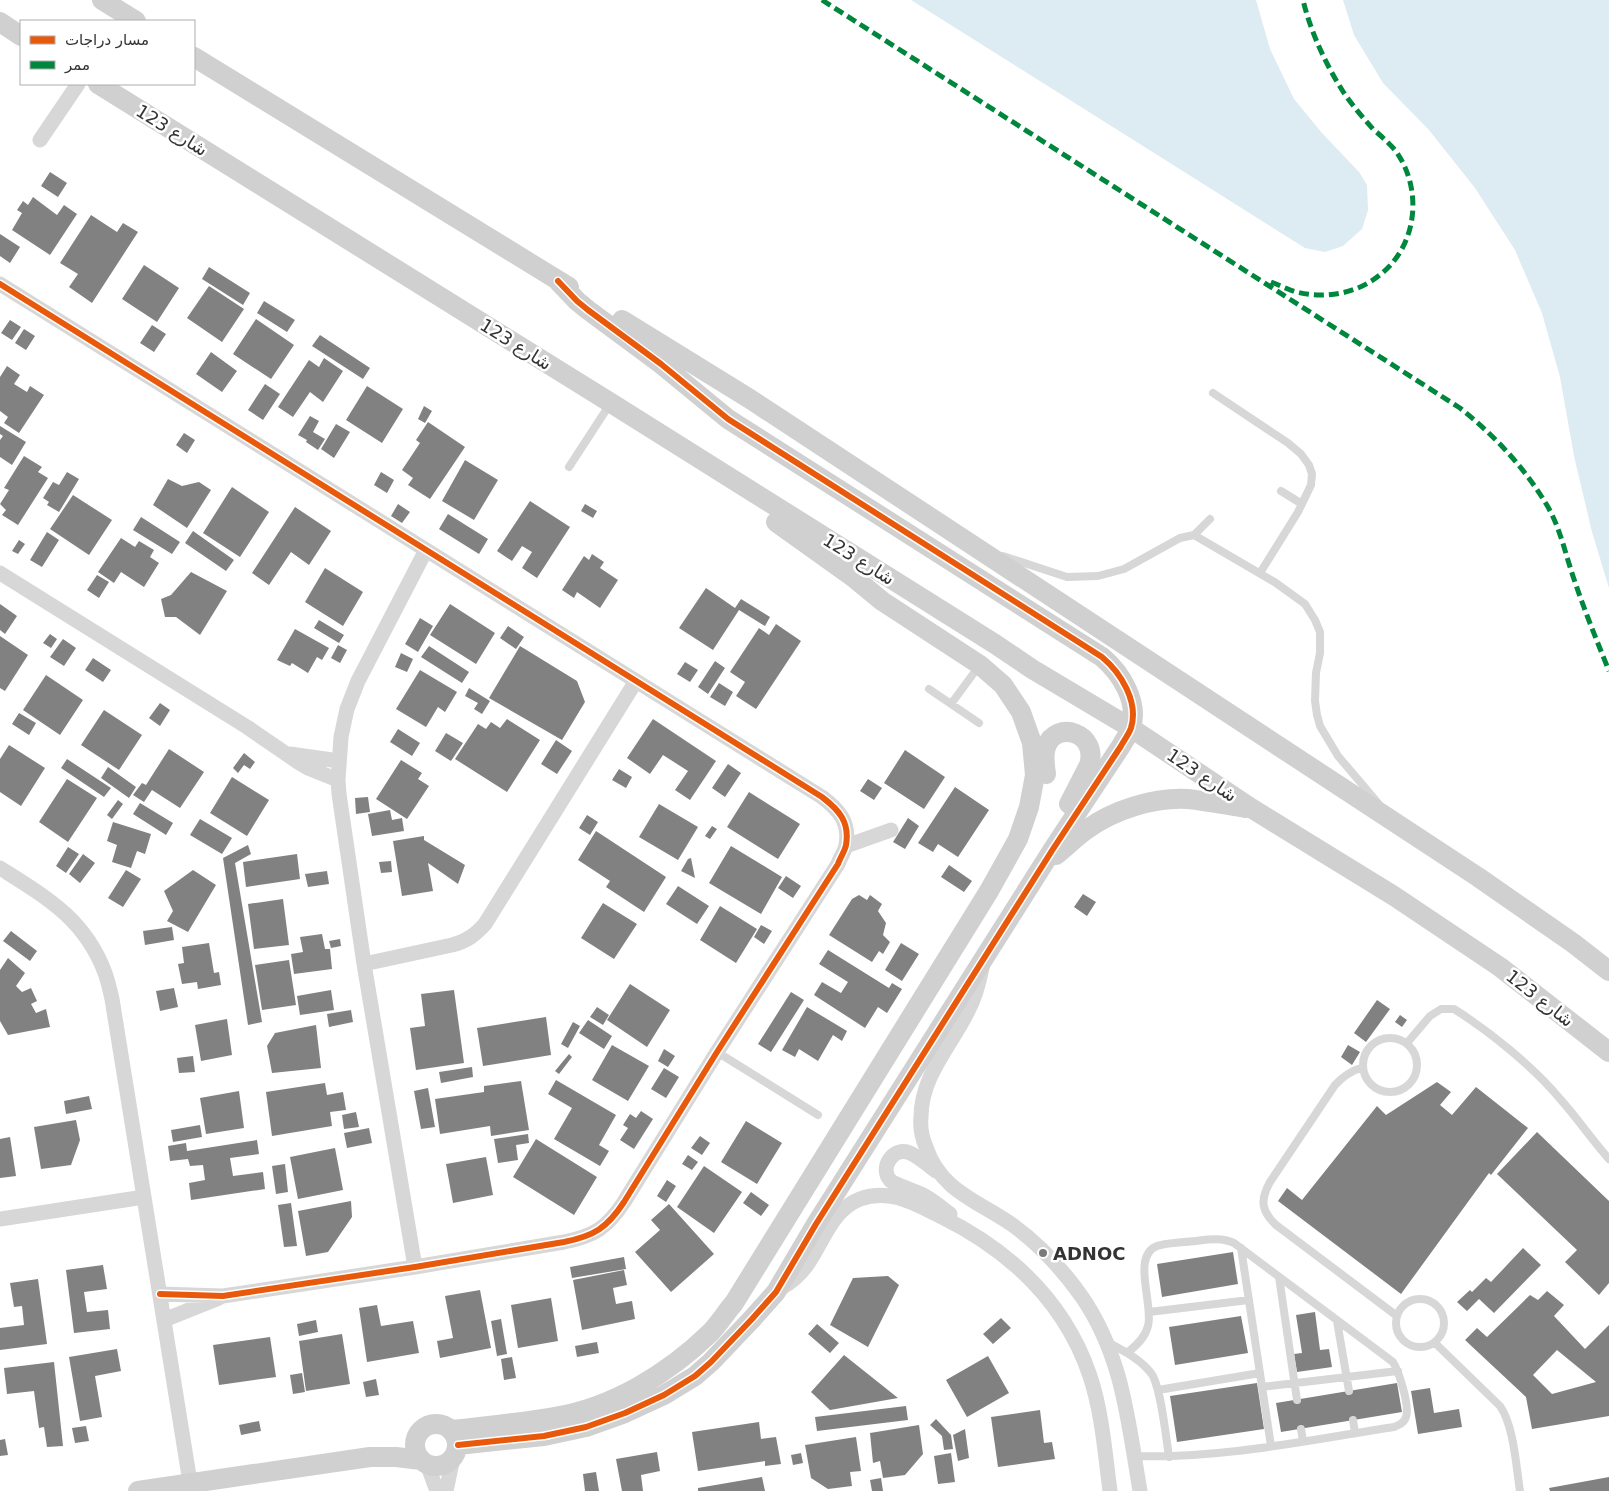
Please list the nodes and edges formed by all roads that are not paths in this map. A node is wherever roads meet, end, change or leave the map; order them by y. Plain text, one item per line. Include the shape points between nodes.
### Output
1 (102, 0) edge
2 (134, 20) edge
3 (0, 22) edge
4 (20, 35) edge
5 (195, 57) edge
6 (77, 85) edge
7 (100, 85) edge
8 (40, 140) dead end
9 (558, 281) junction
10 (0, 284) edge
11 (1213, 393) dead end
12 (611, 403) junction
13 (657, 432) junction
14 (569, 467) dead end
15 (1281, 491) dead end
16 (1302, 504) junction
17 (1210, 519) dead end
18 (1194, 535) junction
19 (426, 550) junction
20 (984, 553) junction
21 (0, 573) edge
22 (1260, 573) junction
23 (980, 665) junction
24 (636, 682) junction
25 (928, 689) dead end
26 (951, 704) junction
27 (978, 723) dead end
28 (1131, 728) junction
29 (286, 754) junction
30 (339, 761) junction
31 (338, 780) junction
32 (1251, 808) junction
33 (1391, 820) junction
34 (891, 830) dead end
35 (846, 846) junction
36 (1053, 848) junction
37 (1043, 866) junction
38 (0, 868) edge
39 (989, 890) junction
40 (983, 961) junction
41 (364, 964) junction
42 (1609, 971) edge
43 (1408, 1043) junction
44 (717, 1052) junction
45 (1609, 1052) edge
46 (1362, 1067) junction
47 (818, 1116) dead end
48 (1606, 1152) edge
49 (1609, 1159) edge
50 (939, 1173) junction
51 (144, 1197) junction
52 (0, 1219) edge
53 (968, 1230) junction
54 (1241, 1248) junction
55 (415, 1267) junction
56 (1279, 1277) junction
57 (776, 1292) junction
58 (160, 1294) junction
59 (223, 1296) junction
60 (1249, 1300) junction
61 (1149, 1312) junction
62 (1397, 1316) junction
63 (164, 1320) junction
64 (1337, 1320) junction
65 (1107, 1342) junction
66 (1435, 1343) junction
67 (1127, 1353) junction
68 (1398, 1371) junction
69 (1260, 1373) junction
70 (1346, 1377) junction
71 (1295, 1383) junction
72 (1262, 1387) junction
73 (1158, 1390) junction
74 (1348, 1391) dead end
75 (1297, 1400) dead end
76 (1353, 1420) dead end
77 (1301, 1429) dead end
78 (420, 1431) junction
79 (1355, 1433) junction
80 (1303, 1441) junction
81 (454, 1444) junction
82 (1271, 1446) junction
83 (370, 1456) junction
84 (1134, 1456) junction
85 (1169, 1457) junction
86 (424, 1462) junction
87 (190, 1482) junction
88 (138, 1491) edge
89 (437, 1491) edge
90 (446, 1491) edge
91 (1110, 1491) edge
92 (1140, 1491) edge
93 (1520, 1491) edge

1 - 2 street
3 - 4 street
5 - 9 street
6 - 8 street
7 - 12 street, شارع 123
9 - 20 street via 750,400
9 - 28 street via 588,310 728,419 1102,657 1118,673 1126,689 1131,705
10 - 19 street
11 - 16 lane via 1301,454 1312,474
12 - 13 street, شارع 123
12 - 14 lane
13 - 23 street via 721,485 882,600
13 - 28 street, شارع 123
15 - 16 lane
16 - 22 lane
17 - 18 lane
18 - 20 lane via 1180,538 1124,569 1087,577 1067,577 1004,556
18 - 22 lane
19 - 24 street
19 - 30 street via 358,682 347,709
20 - 33 street
21 - 29 street
22 - 33 lane via 1305,604 1315,620 1320,632 1315,701 1320,726 1338,756
23 - 26 lane
23 - 39 street via 1003,685 1021,712 1032,743 1035,775 1029,808 1018,838
24 - 35 street via 837,809 846,827
24 - 41 street via 476,934 452,945
25 - 26 lane
26 - 27 lane
28 - 32 street, شارع 123
28 - 36 street
29 - 30 street
29 - 31 street via 308,768
30 - 31 street
31 - 41 street
32 - 37 street via 1187,799 1134,807 1102,820
32 - 45 street, شارع 123 via 1394,896 1500,967
33 - 42 street via 1478,877
34 - 35 street
35 - 44 street via 838,864
36 - 37 street
36 - 39 street via 1061,820 1091,758 1084,738 1071,732 1057,735 1047,744 1046,777 1032,831 1007,870
37 - 40 street
38 - 51 street via 59,907 78,926 94,948 105,973
39 - 81 street via 734,1303 711,1332 655,1377 629,1392 593,1407
40 - 50 street via 974,999 924,1093 922,1130 928,1152
40 - 57 street
41 - 55 street
43 - 46 lane via 1398,1038 1377,1040 1369,1047
43 - 46 lane via 1418,1062 1417,1073 1403,1090 1382,1092 1365,1078
43 - 48 lane via 1430,1016 1441,1009 1454,1009 1538,1075
44 - 47 lane
44 - 55 street via 614,1218 599,1230 582,1238
46 - 62 lane via 1342,1077 1334,1086 1264,1192 1263,1205 1267,1217 1276,1225
48 - 49 lane
50 - 53 street via 905,1152 890,1158 886,1168 893,1183 925,1195
50 - 65 street via 957,1191 1013,1225 1051,1259 1082,1298
51 - 52 street
51 - 58 street
53 - 57 street via 902,1198 880,1195 858,1200 840,1212 802,1271
53 - 91 street via 1025,1273 1046,1296 1075,1341 1098,1406
54 - 56 lane
54 - 60 lane
54 - 61 lane via 1217,1239 1156,1246 1145,1261
55 - 59 street
56 - 64 lane
56 - 71 lane
57 - 81 street via 695,1376 626,1413 586,1427 544,1436
58 - 59 street
58 - 63 street
59 - 63 street
60 - 61 lane
60 - 69 lane
61 - 67 lane via 1149,1326 1144,1336
62 - 66 lane via 1396,1328 1402,1339 1412,1346 1424,1348
62 - 66 lane via 1412,1300 1424,1299 1434,1304 1442,1312 1444,1323 1442,1334
63 - 87 street
64 - 68 lane via 1393,1362
64 - 70 lane
65 - 67 lane
65 - 84 street via 1125,1398
66 - 93 lane via 1506,1414
67 - 73 lane via 1152,1374
68 - 70 lane
68 - 79 lane via 1406,1418 1394,1427
69 - 72 lane
69 - 73 lane
70 - 71 lane
70 - 74 lane
71 - 72 lane
71 - 75 lane
72 - 82 lane
73 - 85 lane
76 - 79 lane
77 - 80 lane
78 - 81 street via 426,1426 446,1426
78 - 83 street via 396,1446
78 - 86 street via 415,1445
79 - 80 lane
80 - 82 lane
81 - 86 street via 448,1463 441,1466
81 - 90 street
82 - 85 lane
83 - 86 street
83 - 87 street
84 - 85 lane
84 - 92 street
86 - 89 street
87 - 88 street

